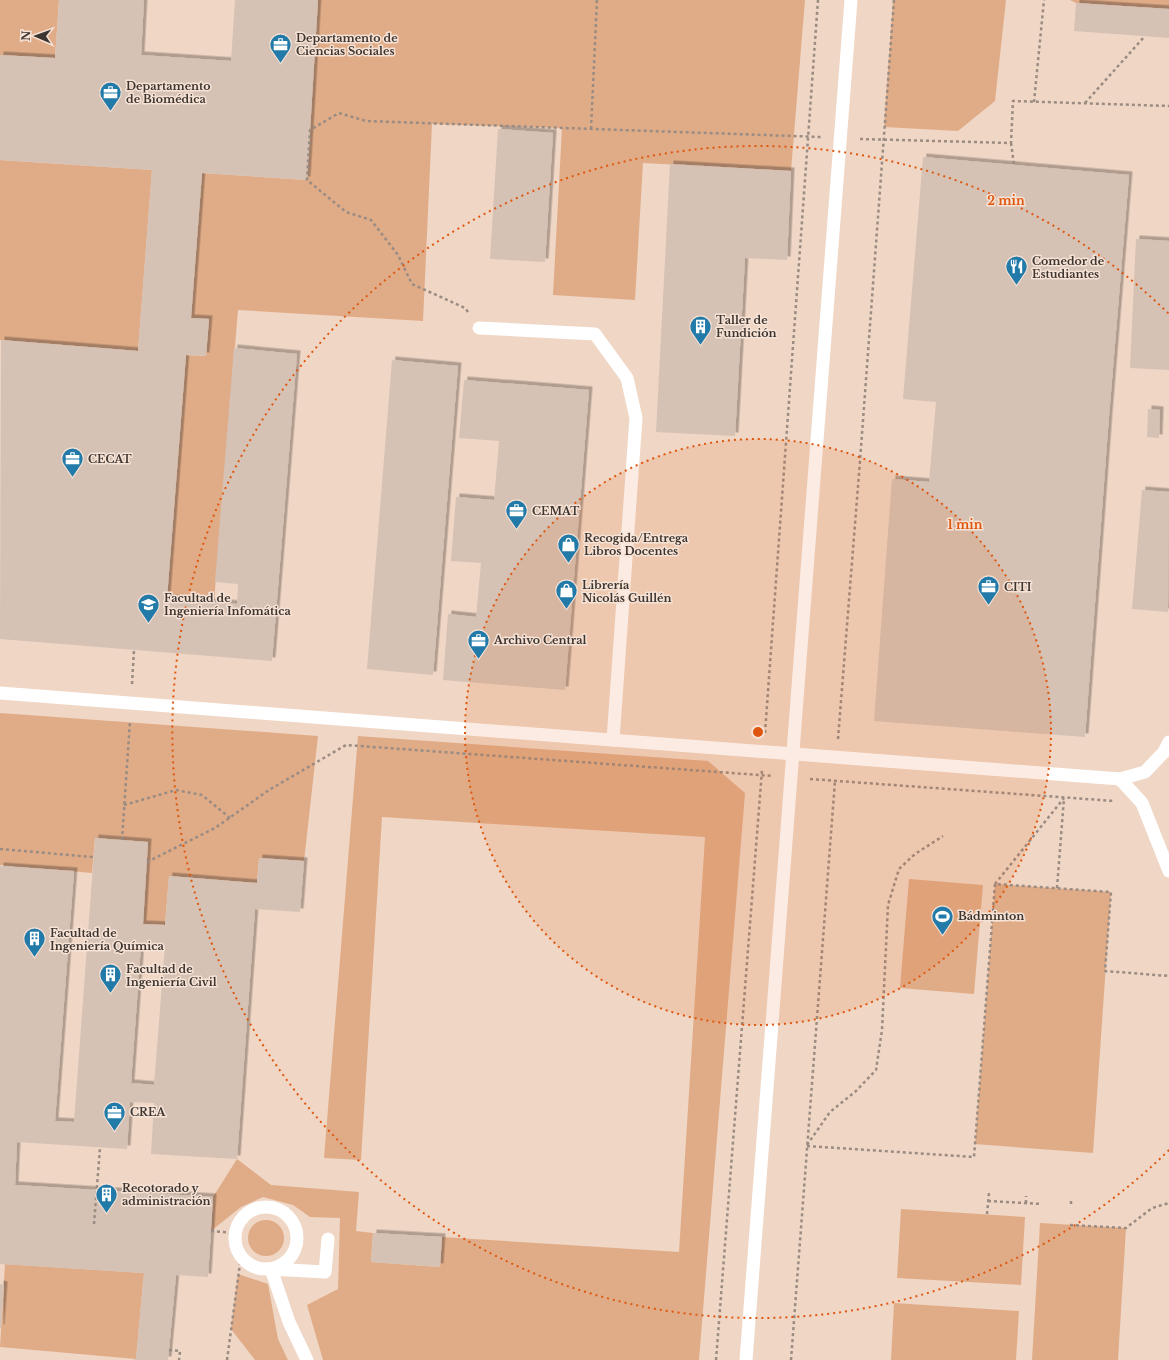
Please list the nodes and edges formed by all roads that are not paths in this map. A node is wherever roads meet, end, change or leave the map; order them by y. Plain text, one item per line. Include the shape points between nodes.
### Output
1 (851, 0) edge
2 (479, 328) road end
3 (0, 693) edge
4 (613, 740) junction
5 (1169, 742) edge
6 (793, 754) junction
7 (1120, 779) junction
8 (1169, 871) edge
9 (328, 1239) dead end
10 (270, 1269) junction
11 (307, 1360) edge
12 (746, 1360) edge

1 - 6 lane
2 - 4 lane via 595,334 627,378 636,418
3 - 4 lane
4 - 6 lane
5 - 7 lane via 1164,752 1145,772
6 - 7 lane
6 - 12 lane
7 - 8 lane via 1142,804
9 - 10 lane via 325,1272
10 - 10 lane via 289,1260 298,1240 292,1220 275,1208 265,1207 245,1214 235,1233 240,1256 254,1267
10 - 11 lane via 289,1322

